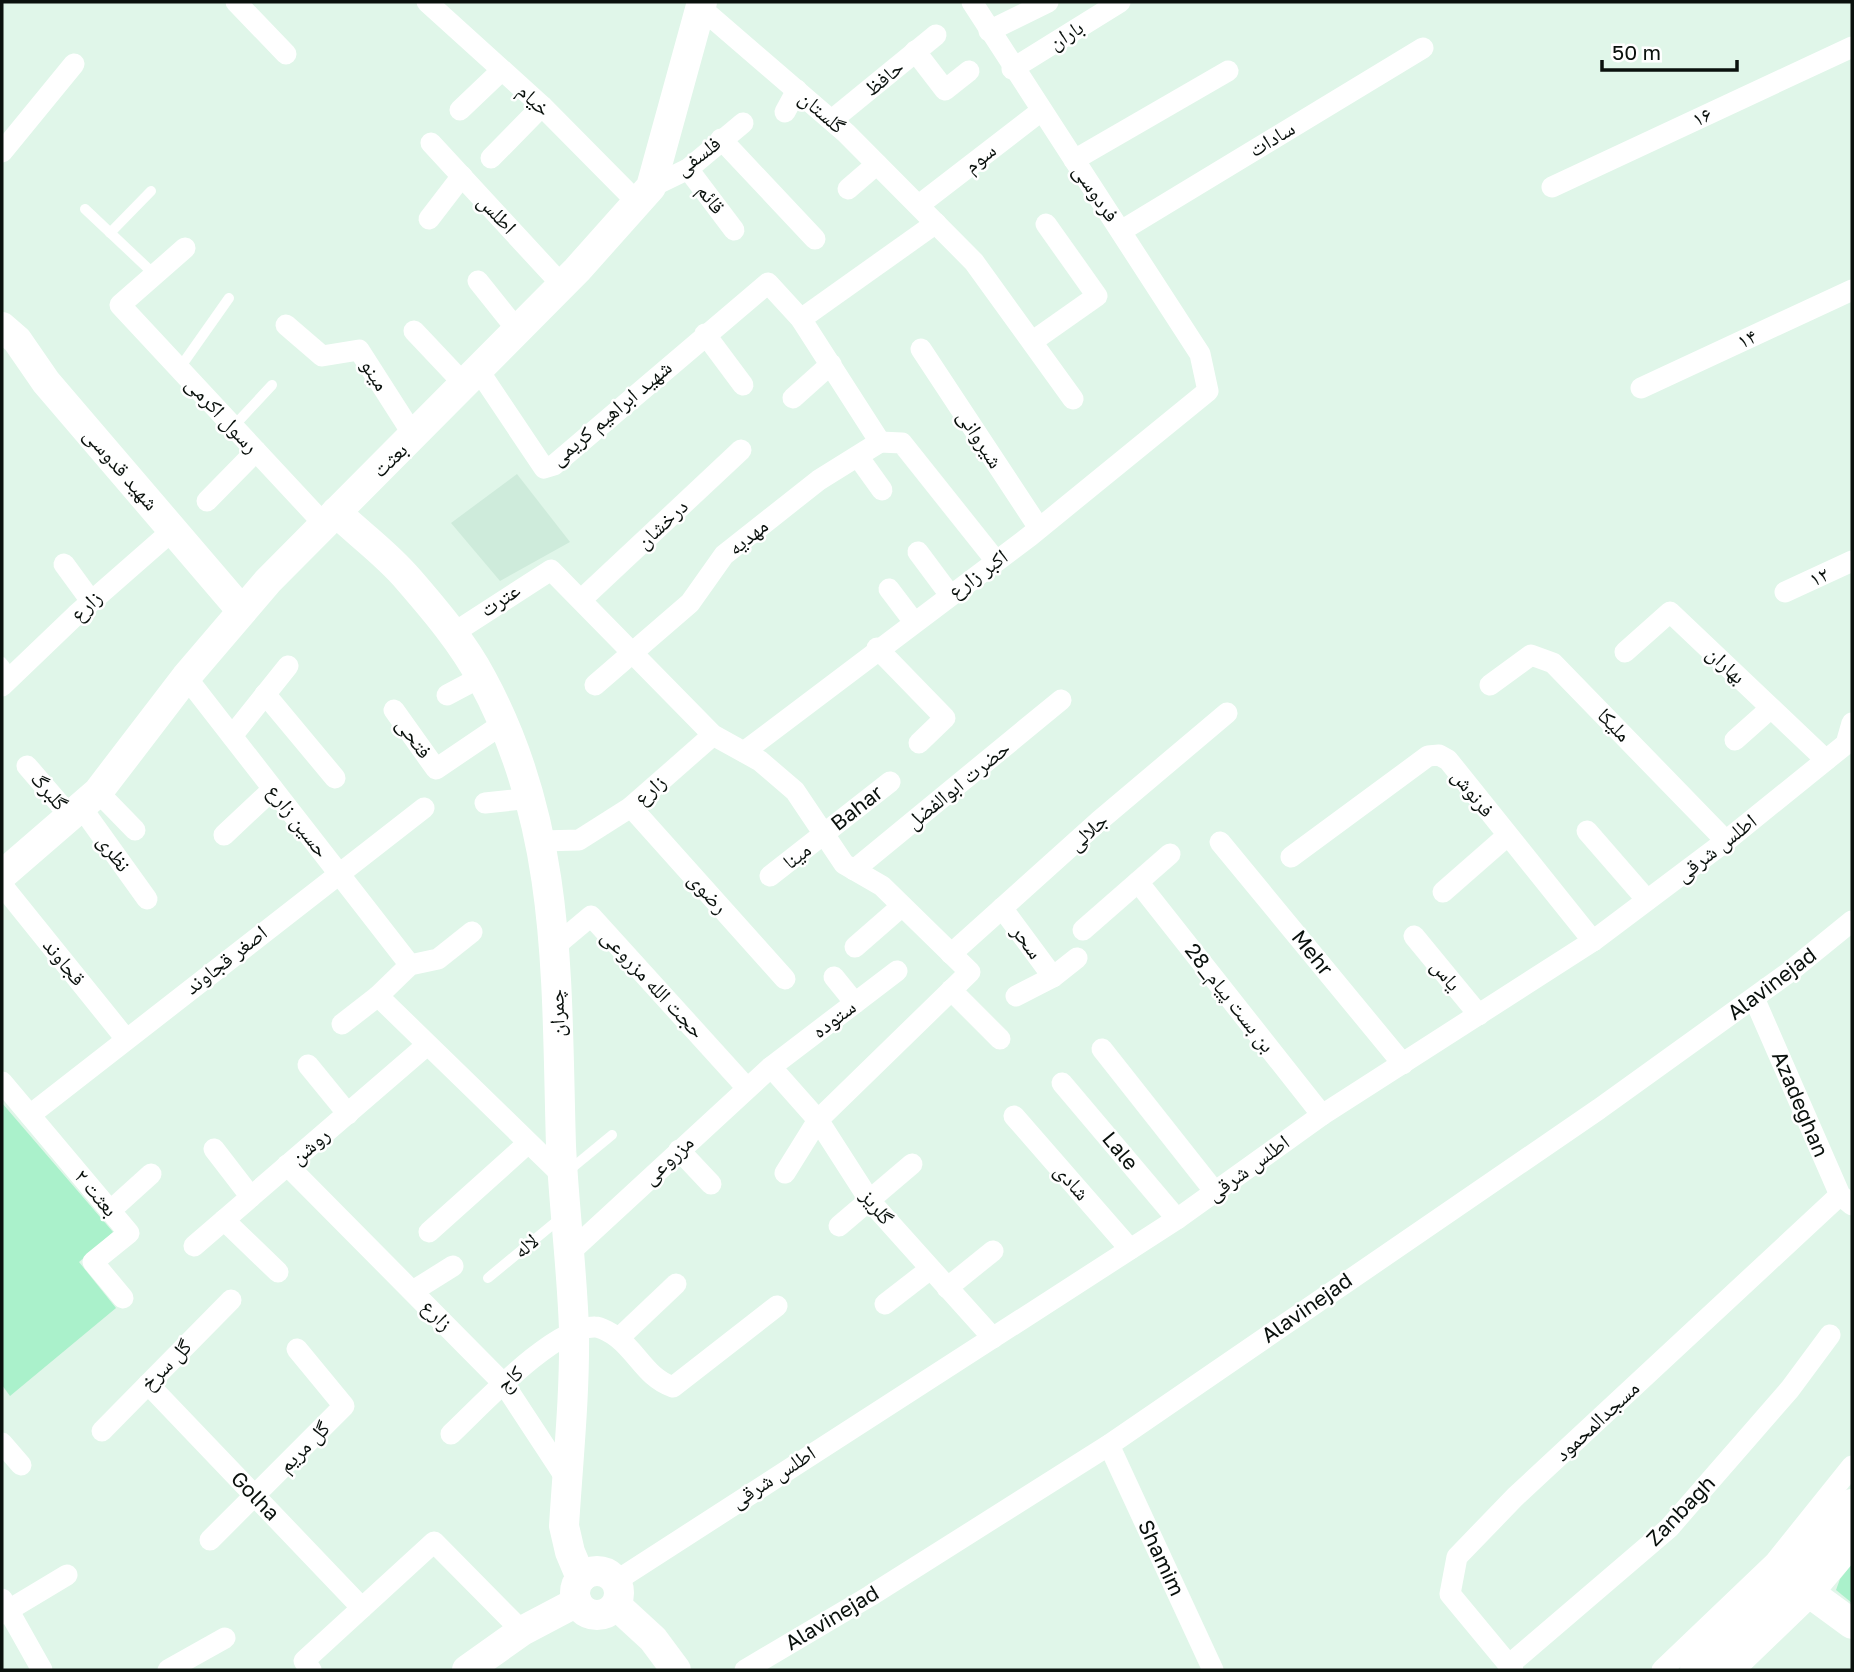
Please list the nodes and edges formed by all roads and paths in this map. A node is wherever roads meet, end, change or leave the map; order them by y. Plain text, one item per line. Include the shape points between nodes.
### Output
1 (236, 2) edge
2 (428, 2) edge
3 (972, 2) edge
4 (1048, 2) edge
5 (1120, 2) edge
6 (701, 5) edge
7 (989, 31) junction
8 (936, 35) dead end
9 (1852, 47) edge
10 (1423, 48) dead end
11 (915, 51) junction
12 (286, 54) dead end
13 (74, 65) dead end
14 (1013, 69) junction
15 (502, 70) junction
16 (969, 71) dead end
17 (1228, 71) dead end
18 (797, 90) junction
19 (542, 106) junction
20 (460, 110) dead end
21 (1041, 111) junction
22 (785, 112) dead end
23 (832, 120) junction
24 (743, 123) dead end
25 (721, 139) junction
26 (431, 143) dead end
27 (2, 152) edge
28 (491, 158) dead end
29 (1074, 160) junction
30 (877, 164) junction
31 (688, 169) junction
32 (462, 176) junction
33 (1552, 187) dead end
34 (848, 189) dead end
35 (151, 191) dead end
36 (644, 194) junction
37 (919, 205) junction
38 (85, 209) dead end
39 (429, 219) dead end
40 (936, 223) junction
41 (1046, 224) dead end
42 (734, 230) dead end
43 (1121, 231) junction
44 (110, 233) junction
45 (815, 239) dead end
46 (185, 248) dead end
47 (155, 275) junction
48 (478, 281) dead end
49 (562, 285) junction
50 (1852, 290) edge
51 (229, 298) dead end
52 (801, 320) junction
53 (286, 325) dead end
54 (414, 331) dead end
55 (518, 331) junction
56 (705, 334) junction
57 (7, 340) edge
58 (1033, 341) junction
59 (921, 349) dead end
60 (831, 364) junction
61 (179, 369) junction
62 (472, 378) junction
63 (272, 385) dead end
64 (743, 385) dead end
65 (1641, 388) dead end
66 (1208, 390) joint
67 (793, 397) dead end
68 (1073, 400) dead end
69 (233, 427) junction
70 (415, 436) junction
71 (880, 442) junction
72 (741, 450) dead end
73 (256, 451) junction
74 (859, 458) junction
75 (882, 490) dead end
76 (208, 501) dead end
77 (330, 518) junction
78 (1039, 528) junction
79 (173, 530) junction
80 (918, 552) dead end
81 (996, 561) junction
82 (1852, 561) edge
83 (64, 564) dead end
84 (889, 589) dead end
85 (1785, 592) dead end
86 (950, 595) junction
87 (582, 599) junction
88 (91, 601) junction
89 (242, 611) junction
90 (914, 621) junction
91 (452, 634) junction
92 (877, 648) junction
93 (633, 651) junction
94 (1625, 652) dead end
95 (288, 666) dead end
96 (5, 675) edge
97 (186, 677) junction
98 (481, 677) junction
99 (595, 685) dead end
100 (1490, 685) dead end
101 (265, 694) junction
102 (447, 695) dead end
103 (1061, 700) dead end
104 (1771, 708) junction
105 (394, 710) dead end
106 (1227, 713) dead end
107 (504, 723) junction
108 (1852, 723) edge
109 (713, 735) junction
110 (232, 736) junction
111 (1735, 740) dead end
112 (919, 743) dead end
113 (744, 752) junction
114 (1826, 760) junction
115 (27, 766) dead end
116 (335, 778) dead end
117 (890, 782) dead end
118 (273, 789) junction
119 (532, 798) junction
120 (485, 803) dead end
121 (83, 805) junction
122 (631, 807) junction
123 (424, 808) dead end
124 (135, 831) dead end
125 (1587, 831) dead end
126 (224, 835) dead end
127 (824, 835) junction
128 (1507, 836) junction
129 (541, 841) junction
130 (1727, 841) junction
131 (1220, 842) dead end
132 (1170, 854) dead end
133 (1292, 857) dead end
134 (854, 870) junction
135 (338, 872) junction
136 (2, 876) edge
137 (770, 876) dead end
138 (1138, 882) junction
139 (2, 885) edge
140 (1443, 892) dead end
141 (147, 899) dead end
142 (1647, 900) junction
143 (902, 906) junction
144 (1002, 908) junction
145 (1852, 921) edge
146 (1083, 930) dead end
147 (472, 932) dead end
148 (1414, 936) dead end
149 (1593, 940) junction
150 (554, 947) junction
151 (855, 947) dead end
152 (951, 954) junction
153 (1077, 958) dead end
154 (410, 965) junction
155 (897, 971) dead end
156 (834, 977) dead end
157 (1052, 977) junction
158 (785, 979) dead end
159 (951, 990) junction
160 (378, 996) junction
161 (1016, 996) dead end
162 (1755, 998) junction
163 (855, 1003) junction
164 (1479, 1015) junction
165 (342, 1024) dead end
166 (126, 1039) junction
167 (1000, 1039) dead end
168 (427, 1045) junction
169 (1102, 1049) dead end
170 (1403, 1064) junction
171 (308, 1065) dead end
172 (771, 1067) junction
173 (2, 1082) edge
174 (1062, 1083) dead end
175 (747, 1088) junction
176 (348, 1114) junction
177 (30, 1115) junction
178 (1322, 1115) junction
179 (1014, 1116) dead end
180 (818, 1120) junction
181 (612, 1135) dead end
182 (527, 1144) junction
183 (214, 1149) dead end
184 (679, 1150) junction
185 (912, 1164) dead end
186 (288, 1166) junction
187 (785, 1173) dead end
188 (151, 1174) dead end
189 (563, 1177) junction
190 (711, 1184) dead end
191 (1215, 1192) junction
192 (251, 1197) junction
193 (1846, 1200) edge
194 (870, 1202) junction
195 (110, 1211) junction
196 (565, 1214) junction
197 (1177, 1219) junction
198 (224, 1220) junction
199 (839, 1226) dead end
200 (429, 1232) dead end
201 (194, 1246) dead end
202 (1130, 1249) junction
203 (993, 1251) dead end
204 (568, 1254) junction
205 (453, 1266) dead end
206 (929, 1270) junction
207 (278, 1272) dead end
208 (488, 1278) dead end
209 (676, 1284) dead end
210 (947, 1288) junction
211 (413, 1291) junction
212 (123, 1298) dead end
213 (231, 1300) dead end
214 (885, 1304) dead end
215 (777, 1307) dead end
216 (573, 1331) junction
217 (1830, 1335) dead end
218 (619, 1338) junction
219 (993, 1338) junction
220 (297, 1349) dead end
221 (148, 1384) junction
222 (504, 1384) junction
223 (102, 1431) dead end
224 (451, 1434) dead end
225 (2, 1443) edge
226 (1109, 1445) junction
227 (21, 1465) dead end
228 (1852, 1466) edge
229 (567, 1480) junction
230 (255, 1496) junction
231 (1852, 1504) edge
232 (210, 1540) dead end
233 (1852, 1541) edge
234 (67, 1575) dead end
235 (1798, 1586) junction
236 (579, 1590) junction
237 (616, 1593) junction
238 (4, 1608) edge
239 (362, 1608) junction
240 (1852, 1624) edge
241 (522, 1631) junction
242 (225, 1638) dead end
243 (1511, 1668) edge
244 (42, 1670) edge
245 (168, 1670) edge
246 (311, 1670) edge
247 (467, 1670) edge
248 (676, 1670) edge
249 (745, 1670) edge
250 (1213, 1670) edge
251 (1662, 1670) edge
252 (1696, 1670) edge
253 (1728, 1670) edge

1 - 12 street
2 - 15 street, خیام
3 - 7 street, فردوسی
4 - 7 street
5 - 14 street, باران
6 - 18 street, گلستان
6 - 36 street, بعثت
7 - 14 street, فردوسی
8 - 11 street, حافظ
9 - 33 street, ۱۶
10 - 43 street, سادات
11 - 16 street via 945,90
11 - 23 street, حافظ
13 - 27 street
14 - 21 street, فردوسی
15 - 19 street, خیام
15 - 20 street
17 - 29 street
18 - 22 street
18 - 23 street, گلستان
19 - 28 street
19 - 36 street, خیام
21 - 29 street, فردوسی
21 - 37 street, سوم
23 - 30 street, گلستان
24 - 25 street, فلسفی
25 - 31 street, فلسفی
25 - 45 street
26 - 32 street, اطلس
29 - 43 street, فردوسی
30 - 34 street
30 - 37 street, گلستان
31 - 36 street, فلسفی
31 - 42 street, قائم
32 - 39 street
32 - 49 street, اطلس
35 - 44 lane
36 - 49 street, بعثت
37 - 40 street, گلستان
38 - 44 lane
40 - 52 street
40 - 58 street, گلستان via 974,262
41 - 58 street via 1097,296
43 - 66 street, فردوسی via 1200,354
44 - 47 lane
46 - 47 street
47 - 61 street, رسول اکرمی via 120,306
48 - 55 street
49 - 55 street, بعثت
50 - 65 street, ۱۴
51 - 61 lane
52 - 56 street, شهید ابراهیم کریمی via 768,283
52 - 60 street
53 - 70 street, مینو via 322,356 359,350
54 - 62 street
55 - 62 street, بعثت
56 - 62 street, شهید ابراهیم کریمی via 554,465 544,468
56 - 64 street
57 - 79 street, شهید قدوسی
58 - 68 street, گلستان
59 - 78 street, شیروانی
60 - 67 street
60 - 71 street
61 - 69 street, رسول اکرمی
62 - 70 street, بعثت
63 - 69 lane
66 - 78 street, اکبر زارع
69 - 73 street, رسول اکرمی
70 - 77 street, بعثت
71 - 74 street, مهدیه
71 - 81 street via 902,443
72 - 87 street, درخشان
73 - 76 street
73 - 77 street, رسول اکرمی
74 - 75 street
74 - 93 street, مهدیه via 819,480 724,555 690,603
77 - 89 street, بعثت
77 - 91 street, چمران via 406,576
78 - 81 street, اکبر زارع
79 - 88 street, زارع
79 - 89 street, شهید قدوسی
80 - 86 street
81 - 86 street, اکبر زارع
82 - 85 street, ۱۲
83 - 88 street
84 - 90 street
86 - 90 street, اکبر زارع
87 - 91 street, عترت via 551,570
87 - 93 street
88 - 96 street, زارع
89 - 97 street, بعثت
90 - 92 street, اکبر زارع
91 - 98 street, چمران
92 - 112 street via 945,718
92 - 113 street, اکبر زارع
93 - 99 street, مهدیه
93 - 109 street
94 - 104 street, بهاران via 1670,612
95 - 101 street
97 - 110 street, حسین زارع
97 - 121 street, بعثت
98 - 102 street
98 - 107 street, چمران
100 - 130 street, ملیکا via 1531,655 1553,663
101 - 110 street
101 - 116 street
103 - 134 street, حضرت ابوالفضل
104 - 111 street
104 - 114 street, بهاران
105 - 107 street, فتحی via 436,769
106 - 144 street, جلالی
107 - 119 street, چمران
108 - 114 street, اطلس شرقی via 1846,744
109 - 113 street
109 - 122 street, زارع
110 - 118 street, حسین زارع
113 - 127 street via 795,791
114 - 130 street, اطلس شرقی
115 - 121 street, گلبرگ
117 - 127 street, Bahar
118 - 126 street
118 - 135 street, حسین زارع
119 - 120 street
119 - 129 street, چمران
121 - 124 street
121 - 136 street, بعثت
121 - 141 street, نظری
122 - 129 street, زارع via 579,840
122 - 158 street, رضوی
123 - 135 street, اصغر قجاوند
125 - 142 street
127 - 134 street via 844,864
127 - 137 street, مینا
128 - 133 street, فرنوش via 1448,760 1428,756
128 - 140 street
128 - 149 street, فرنوش
129 - 150 street, چمران
130 - 142 street, اطلس شرقی
131 - 170 street, Mehr
132 - 138 street
134 - 143 street via 882,886
135 - 154 street, حسین زارع
135 - 166 street, اصغر قجاوند
138 - 146 street
138 - 178 street, بن بست پیام_28
139 - 166 street, قجاوند
142 - 149 street, اطلس شرقی
143 - 151 street
143 - 152 street
144 - 152 street, جلالی
144 - 157 street, سحر
145 - 162 street, Alavinejad
147 - 154 street via 438,959
148 - 164 street, یاس
149 - 164 street, اطلس شرقی
150 - 175 street, حجت الله مزروعی via 591,916
150 - 189 street, چمران
152 - 159 street via 970,972
153 - 157 street
154 - 160 street
155 - 163 street, ستوده
156 - 163 street
157 - 161 street
159 - 167 street
159 - 180 street
160 - 165 street
160 - 168 street
162 - 193 street, Azadeghan
162 - 226 street, Alavinejad
163 - 172 street, ستوده
164 - 170 street, اطلس شرقی
166 - 177 street, اصغر قجاوند
168 - 176 street, روشن
168 - 182 street
169 - 191 street
170 - 178 street, اطلس شرقی
171 - 176 street
172 - 175 street, مزروعی
172 - 180 street, گلریز
173 - 177 street, بعثت ۲
174 - 197 street, Lale
175 - 184 street, مزروعی
176 - 186 street, روشن
177 - 195 street, بعثت ۲
178 - 191 street, اطلس شرقی
179 - 202 street, شادی
180 - 187 street
180 - 194 street, گلریز
181 - 189 lane
182 - 189 street
182 - 200 street
183 - 192 street
184 - 190 street
184 - 204 street, مزروعی
185 - 194 street
186 - 192 street, روشن
186 - 211 street, زارع
188 - 195 street
189 - 196 street, چمران
191 - 197 street, اطلس شرقی
192 - 198 street, روشن
193 - 243 street, مسجدالمحمود via 1515,1497 1457,1558 1450,1594
194 - 199 street
194 - 206 street, گلریز
195 - 212 street, بعثت ۲ via 129,1233 93,1262
196 - 204 street, چمران
196 - 208 lane, لاله
197 - 202 street, اطلس شرقی
198 - 201 street, روشن
198 - 207 street
202 - 219 street, اطلس شرقی
203 - 210 street
204 - 216 street, چمران
205 - 211 street
206 - 210 street, گلریز
206 - 214 street
209 - 218 street
210 - 219 street, گلریز
211 - 222 street, زارع
213 - 221 street, گل سرخ
215 - 218 street via 673,1387 656,1381
216 - 218 street via 597,1326
216 - 222 street, کاج via 536,1355
216 - 229 street, چمران
217 - 243 street, Zanbagh via 1790,1390 1669,1528
219 - 237 street, اطلس شرقی
220 - 230 street, گل مریم via 344,1406
221 - 223 street, گل سرخ
221 - 230 street, Golha
222 - 224 street, کاج
222 - 229 street, زارع
225 - 227 street
226 - 249 street, Alavinejad
226 - 250 street, Shamim
228 - 251 street via 1774,1562
229 - 236 street, چمران via 564,1526
230 - 232 street, گل مریم
230 - 239 street, Golha
231 - 235 street
233 - 235 street
234 - 238 street
235 - 240 street
235 - 252 street
235 - 253 street
236 - 237 street via 592,1614 606,1613
236 - 241 street
237 - 248 street
238 - 244 street
239 - 241 street via 434,1542
239 - 246 street via 304,1661
241 - 247 street
242 - 245 street

